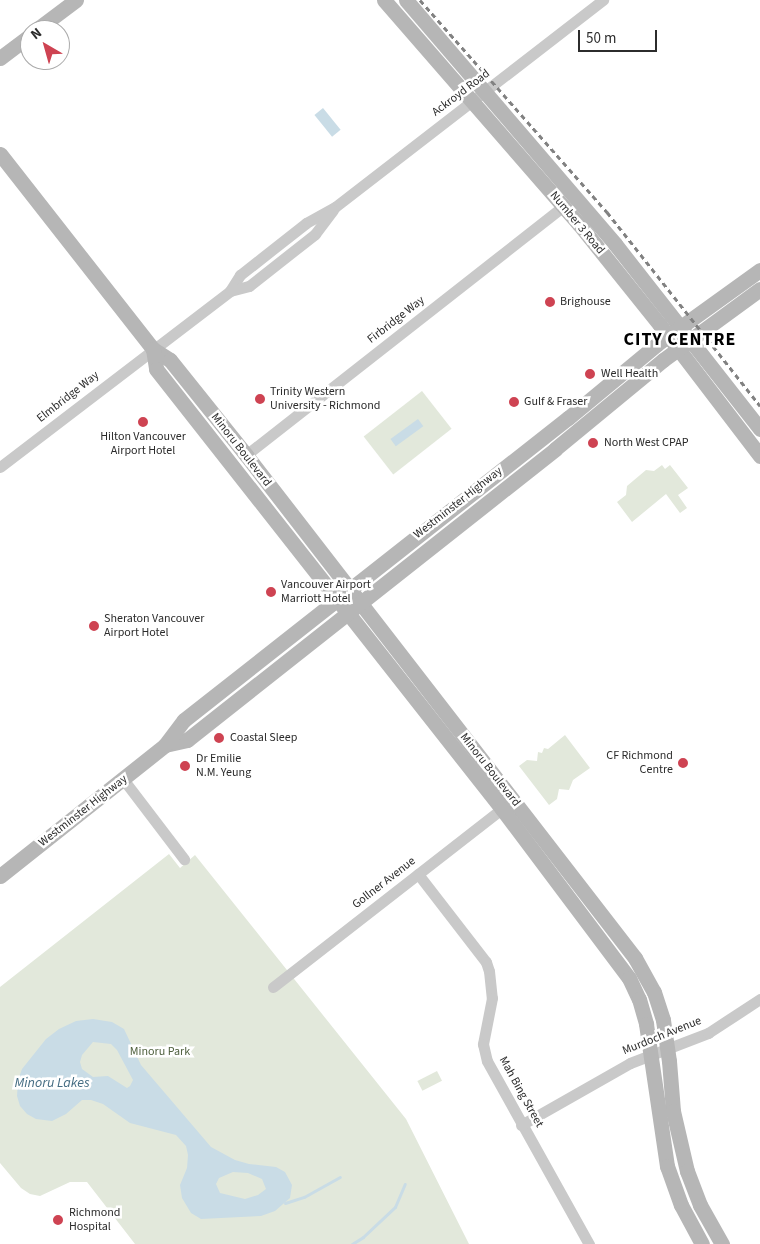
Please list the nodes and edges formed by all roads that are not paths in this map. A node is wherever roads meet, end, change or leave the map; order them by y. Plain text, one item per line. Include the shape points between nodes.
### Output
1 (76, 0) edge
2 (384, 0) edge
3 (406, 0) edge
4 (603, 0) edge
5 (49, 20) edge
6 (20, 43) edge
7 (0, 58) edge
8 (485, 91) junction
9 (471, 102) junction
10 (0, 154) edge
11 (563, 206) junction
12 (760, 270) edge
13 (760, 290) edge
14 (682, 327) junction
15 (668, 336) junction
16 (692, 340) junction
17 (153, 349) junction
18 (679, 349) junction
19 (760, 429) edge
20 (246, 455) junction
21 (760, 456) edge
22 (0, 467) edge
23 (350, 589) junction
24 (336, 599) junction
25 (360, 603) junction
26 (347, 613) junction
27 (165, 745) junction
28 (123, 779) junction
29 (507, 805) junction
30 (184, 858) dead end
31 (418, 874) junction
32 (0, 876) edge
33 (272, 987) dead end
34 (760, 999) edge
35 (668, 1049) junction
36 (651, 1055) junction
37 (521, 1125) junction
38 (590, 1244) edge
39 (702, 1244) edge
40 (722, 1244) edge

1 - 5 main road
2 - 9 main road, Number 3 Road
3 - 8 main road, Number 3 Road
4 - 8 street, Ackroyd Road
6 - 7 main road
8 - 9 street, Ackroyd Road
8 - 14 main road, Number 3 Road
9 - 11 main road, Number 3 Road
9 - 17 street, Ackroyd Road via 335,207 315,234 249,286 230,291
10 - 17 main road, Minoru Boulevard
11 - 15 main road, Number 3 Road
11 - 20 street, Firbridge Way
12 - 14 main road, Westminster Highway
13 - 16 main road, Westminster Highway
14 - 15 main road, Westminster Highway
14 - 16 main road, Number 3 Road
15 - 18 main road, Number 3 Road
15 - 23 main road, Westminster Highway
16 - 18 main road, Westminster Highway
16 - 19 main road, Number 3 Road
17 - 20 main road, Minoru Boulevard via 170,360
17 - 22 street, Elmbridge Way
17 - 24 main road, Minoru Boulevard via 156,368
18 - 21 main road, Number 3 Road
18 - 25 main road, Westminster Highway
20 - 23 main road, Minoru Boulevard
23 - 24 main road, Westminster Highway
23 - 25 main road, Minoru Boulevard
24 - 26 main road, Minoru Boulevard
24 - 27 main road, Westminster Highway via 184,720
25 - 26 main road, Westminster Highway
25 - 29 main road, Minoru Boulevard
26 - 27 main road, Westminster Highway via 187,740
26 - 29 main road, Minoru Boulevard
27 - 28 main road, Westminster Highway
28 - 30 street
28 - 32 main road, Westminster Highway
29 - 31 street, Gollner Avenue
29 - 35 main road, Minoru Boulevard via 635,958 654,992
29 - 36 main road, Minoru Boulevard via 629,978 639,999
31 - 33 street, Gollner Avenue
31 - 37 street, Mah Bing Street via 490,971 492,998 483,1044 487,1061
34 - 35 street, Murdoch Avenue via 708,1033
35 - 36 street, Murdoch Avenue
35 - 40 main road, Minoru Boulevard via 679,1145 700,1206
36 - 37 street, Murdoch Avenue via 630,1063
36 - 39 main road, Minoru Boulevard via 667,1166 681,1205
37 - 38 street, Mah Bing Street via 546,1163

